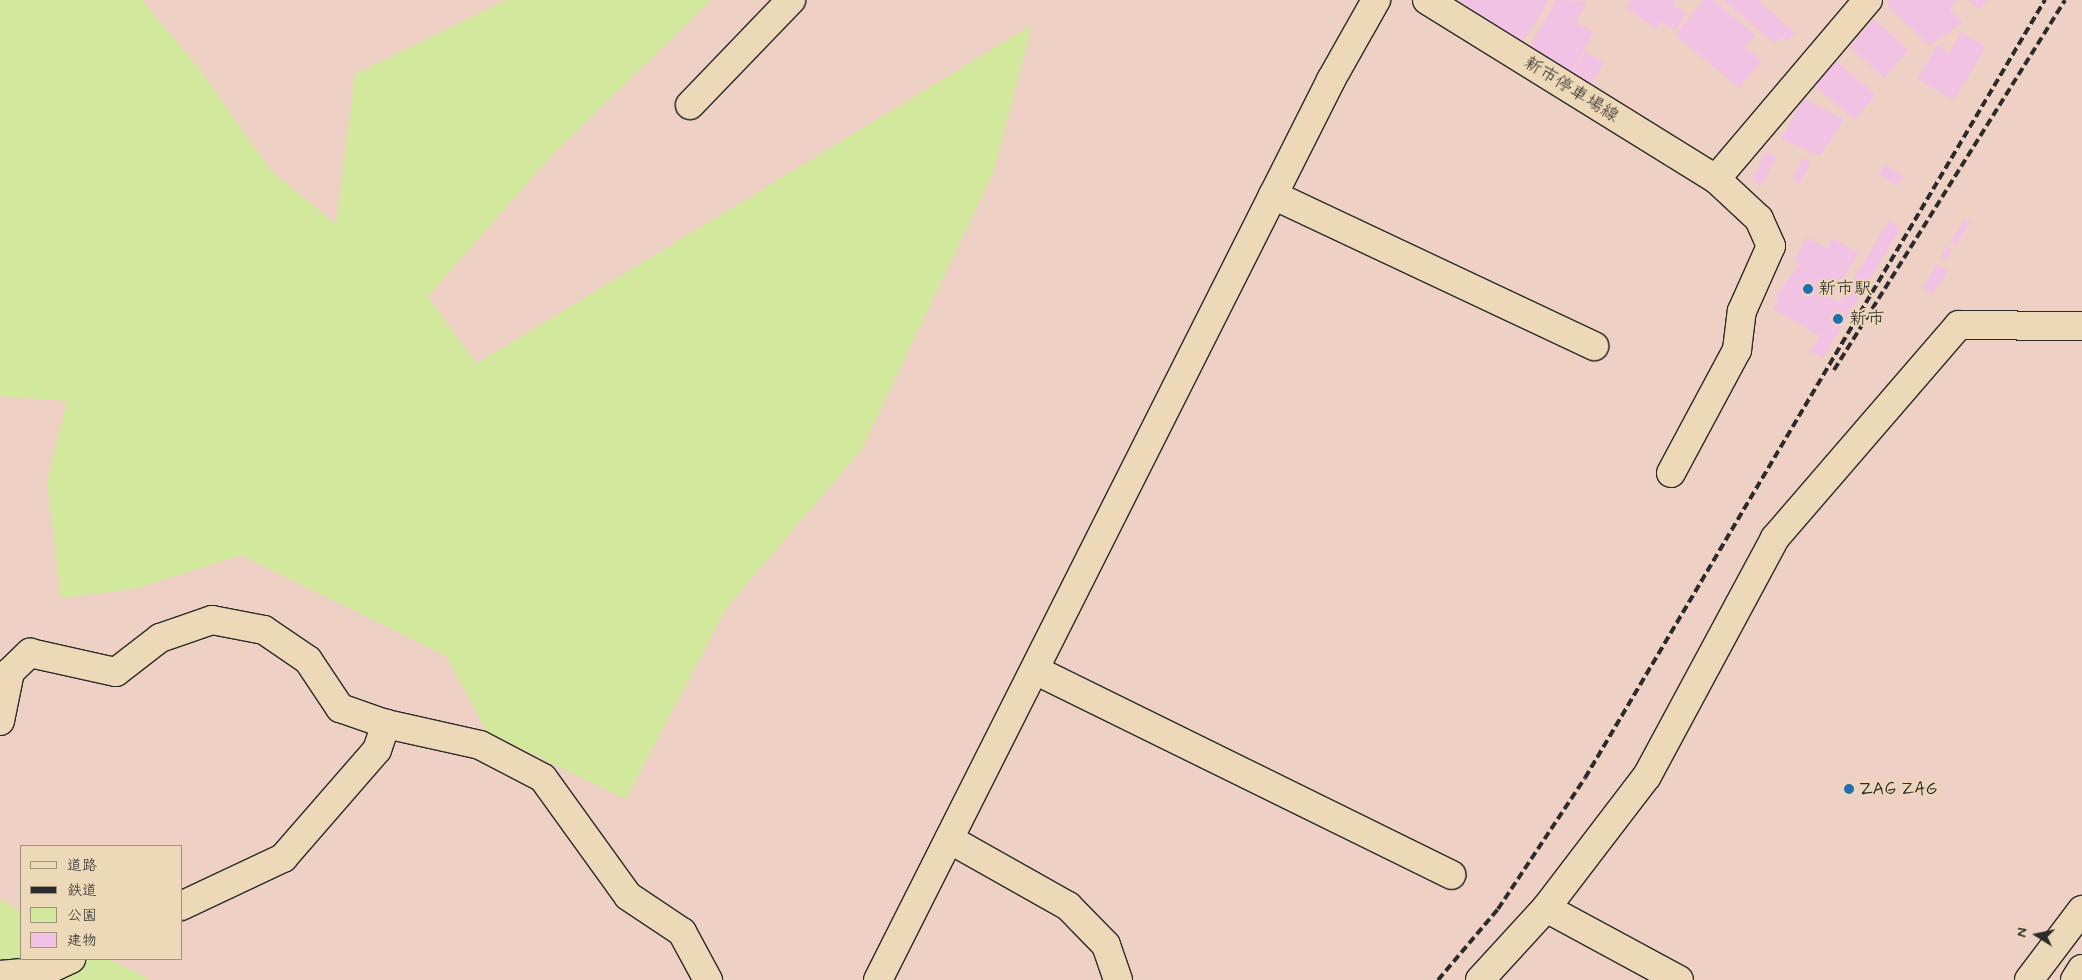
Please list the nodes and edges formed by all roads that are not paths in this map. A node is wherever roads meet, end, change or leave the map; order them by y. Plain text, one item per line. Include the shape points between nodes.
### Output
1 (792, 0) edge
2 (1376, 0) edge
3 (1427, 0) edge
4 (1868, 0) edge
5 (690, 105) dead end
6 (1716, 179) junction
7 (1273, 195) junction
8 (2082, 326) edge
9 (1594, 346) dead end
10 (1672, 473) dead end
11 (1035, 670) junction
12 (0, 721) edge
13 (386, 724) junction
14 (949, 839) junction
15 (1451, 875) dead end
16 (182, 906) edge
17 (1546, 908) junction
18 (2082, 910) edge
19 (69, 960) edge
20 (2082, 969) edge
21 (0, 975) edge
22 (708, 980) edge
23 (878, 980) edge
24 (1118, 980) edge
25 (1480, 980) edge
26 (1679, 980) edge
27 (2029, 980) edge
28 (2075, 980) edge

1 - 5 main road
2 - 7 main road
3 - 6 main road, 新市停車場線
4 - 6 main road
6 - 10 main road, 新市停車場線 via 1759,218 1771,246 1742,311 1737,350
7 - 9 main road
7 - 11 main road
8 - 17 main road via 1960,325 1775,538 1648,776
11 - 14 main road
11 - 15 main road
12 - 13 main road via 10,672 30,653 116,672 160,638 212,620 264,630 308,660 340,708
13 - 16 main road via 377,750 283,858
13 - 22 main road via 480,745 543,778 628,896 682,932
14 - 23 main road
14 - 24 main road via 1068,906 1106,945
17 - 25 main road
17 - 26 main road
18 - 27 main road
19 - 21 main road via 44,971
20 - 28 main road

